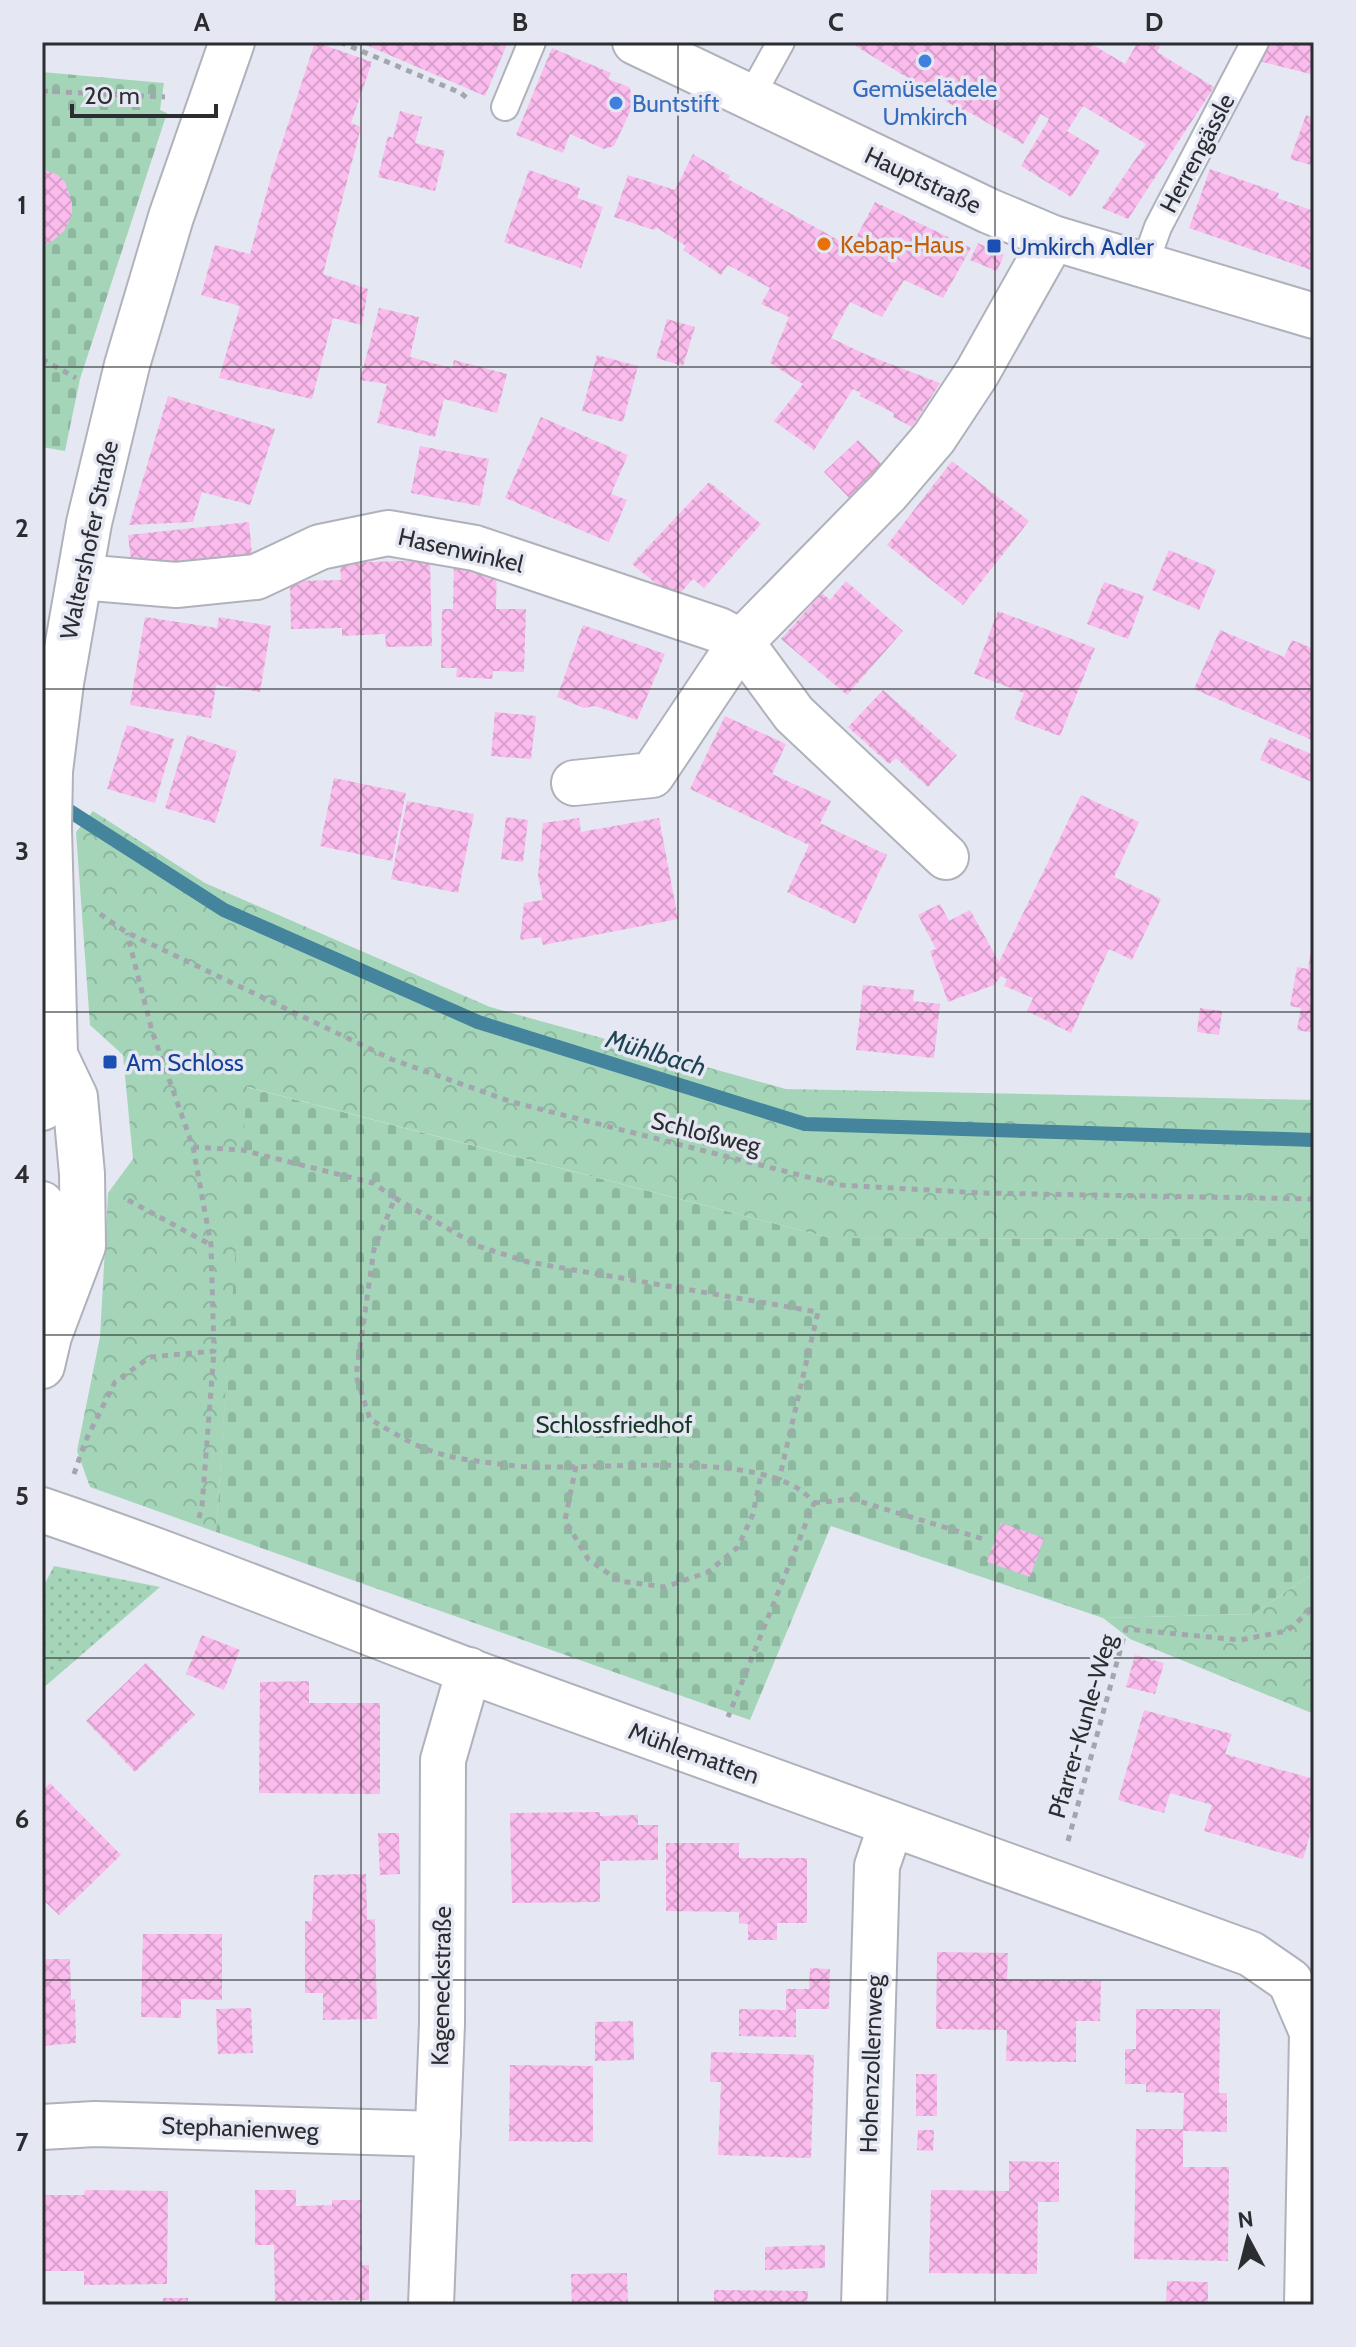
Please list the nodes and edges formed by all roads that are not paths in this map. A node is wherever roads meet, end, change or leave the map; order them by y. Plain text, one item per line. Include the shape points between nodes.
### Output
1 (232, 42) edge
2 (532, 42) edge
3 (635, 42) edge
4 (781, 42) edge
5 (1255, 42) edge
6 (750, 98) junction
7 (505, 107) road end
8 (1053, 238) junction
9 (1144, 266) junction
10 (1314, 316) edge
11 (80, 577) junction
12 (741, 642) junction
13 (574, 783) dead end
14 (946, 857) dead end
15 (55, 1055) junction
16 (42, 1108) edge
17 (42, 1204) edge
18 (46, 1351) edge
19 (50, 1513) edge
20 (469, 1670) junction
21 (891, 1825) junction
22 (1313, 2032) edge
23 (42, 2127) edge
24 (438, 2134) junction
25 (431, 2305) edge
26 (864, 2305) edge
27 (1307, 2305) edge

1 - 11 street, Waltershofer Straße via 127,365
2 - 7 lane
3 - 6 street, Hauptstraße
4 - 6 lane
5 - 9 lane, Herrengässle via 1158,227
6 - 8 street, Hauptstraße
8 - 9 street, Hauptstraße
8 - 12 street via 934,438
9 - 10 street, Hauptstraße
11 - 12 street, Hasenwinkel via 176,585 256,577 320,547 388,533 475,548
11 - 15 street, Waltershofer Straße via 50,771
12 - 13 street via 652,775
12 - 14 street, Hasenwinkel via 794,714
15 - 16 street, Waltershofer Straße
15 - 18 street, Waltershofer Straße via 75,1097 83,1246
17 - 18 street, Waltershofer Straße
19 - 20 street, Mühlematten
20 - 21 street, Mühlematten
20 - 24 street, Kageneckstraße via 443,1760
21 - 22 street, Mühlematten via 1251,1954 1290,1981
21 - 26 street, Hohenzollernweg via 877,1866
22 - 27 street, Mühlematten
23 - 24 street, Stephanienweg
24 - 25 street, Kageneckstraße

